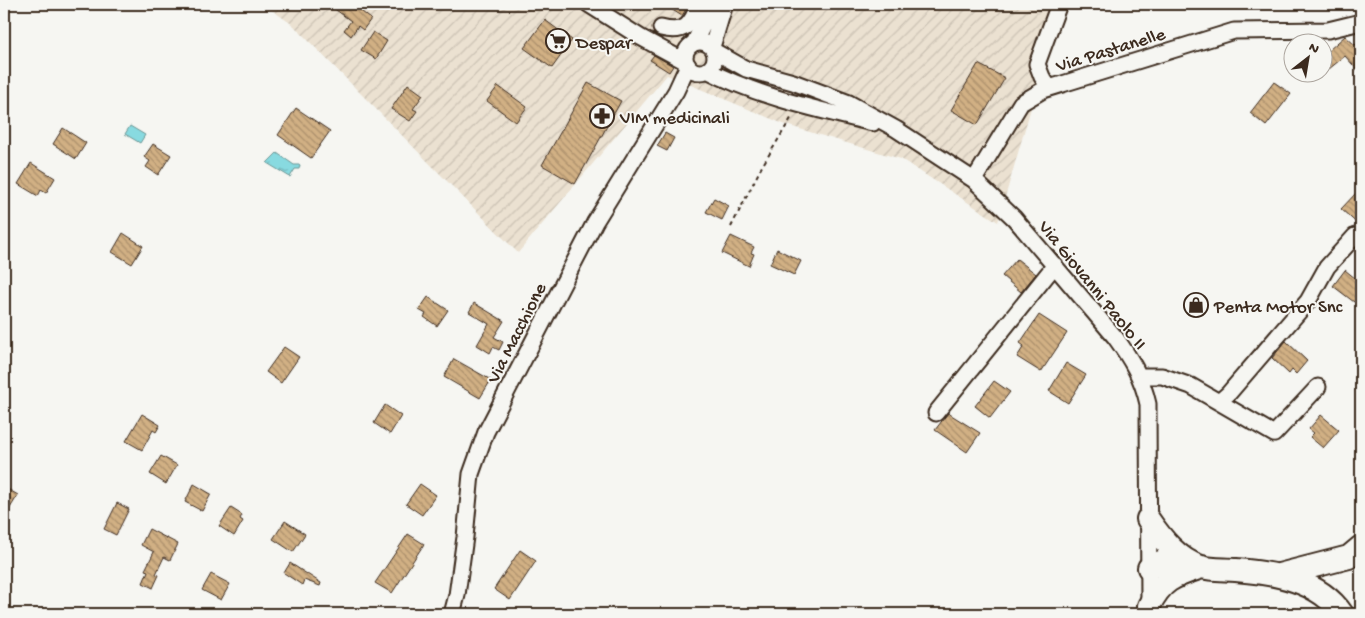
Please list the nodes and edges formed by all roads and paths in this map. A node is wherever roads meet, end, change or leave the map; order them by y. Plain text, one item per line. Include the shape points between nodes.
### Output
1 (588, 4) edge
2 (700, 4) edge
3 (714, 4) edge
4 (725, 4) edge
5 (1059, 4) edge
6 (1361, 22) edge
7 (661, 28) dead end
8 (640, 38) junction
9 (692, 44) junction
10 (713, 49) junction
11 (687, 64) junction
12 (704, 71) junction
13 (1049, 88) junction
14 (676, 91) junction
15 (798, 104) junction
16 (896, 129) junction
17 (974, 180) junction
18 (731, 227) dead end
19 (1355, 236) dead end
20 (1055, 265) junction
21 (1140, 376) junction
22 (1318, 387) dead end
23 (1219, 402) junction
24 (936, 413) dead end
25 (1148, 519) junction
26 (1361, 547) edge
27 (1188, 566) junction
28 (1149, 568) junction
29 (1278, 575) junction
30 (1150, 610) edge
31 (452, 614) edge
32 (1342, 614) edge

1 - 8 street
2 - 7 street via 688,26 679,31
3 - 9 street
4 - 10 street
5 - 13 street via 1037,64
6 - 13 street, Via Pastanelle via 1328,30 1234,31
8 - 9 street via 670,45
8 - 11 street
9 - 10 street via 704,42
9 - 11 street via 686,53
10 - 12 street via 715,60
10 - 16 street, Via Giovanni Paolo II via 746,69 849,103
11 - 12 street via 694,70
11 - 14 street, Via Macchione
12 - 14 street, Via Macchione
12 - 15 street, Via Giovanni Paolo II via 738,86
13 - 17 street, Via Pastanelle via 1021,103
14 - 31 street, Via Macchione via 595,222 486,432 471,474 465,537
15 - 16 street, Via Giovanni Paolo II
15 - 18 path
16 - 17 street, Via Giovanni Paolo II
17 - 20 street, Via Giovanni Paolo II via 1014,218
19 - 23 street via 1327,267 1308,300
20 - 21 street, Via Giovanni Paolo II via 1115,337
20 - 24 street
21 - 23 street via 1162,376 1191,386
21 - 25 street, Via Giovanni Paolo II via 1148,404
22 - 23 street via 1274,434
25 - 27 highway
25 - 28 street, Via Giovanni Paolo II
26 - 29 highway via 1349,557
27 - 28 highway via 1165,560
27 - 29 highway
27 - 30 highway via 1157,589
28 - 30 street, Via Giovanni Paolo II
29 - 32 highway via 1304,584 1336,604

